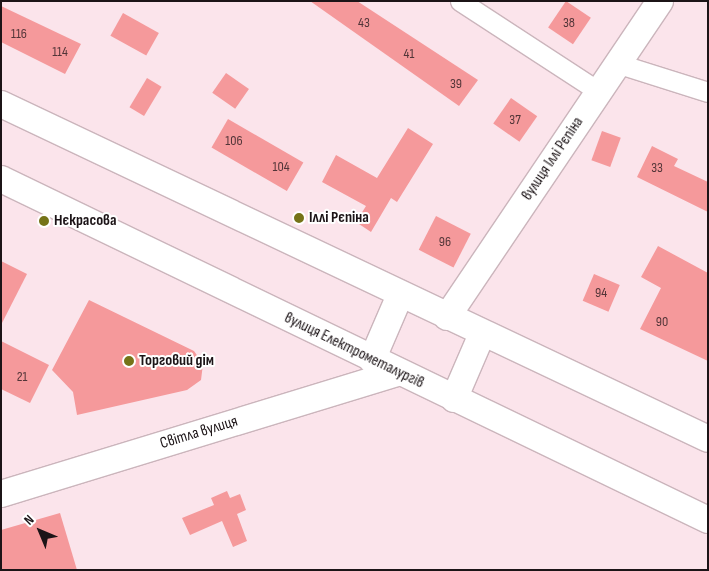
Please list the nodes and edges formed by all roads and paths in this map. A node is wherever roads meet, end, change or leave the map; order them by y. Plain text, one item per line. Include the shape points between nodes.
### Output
1 (460, 1) edge
2 (660, 1) edge
3 (616, 63) junction
4 (598, 91) junction
5 (708, 92) edge
6 (1, 104) edge
7 (1, 179) edge
8 (400, 295) junction
9 (447, 317) junction
10 (482, 334) junction
11 (372, 360) junction
12 (397, 373) junction
13 (454, 399) junction
14 (708, 439) edge
15 (1, 494) edge
16 (708, 520) edge

1 - 4 street
2 - 3 main road, вулиця Іллі Рєпіна
3 - 4 main road, вулиця Іллі Рєпіна
3 - 5 street
4 - 9 main road, вулиця Іллі Рєпіна
6 - 8 main road
7 - 11 main road, вулиця Електрометалургів
8 - 9 main road
8 - 11 main road
9 - 10 main road
10 - 13 main road
10 - 14 main road
11 - 12 main road, вулиця Електрометалургів
12 - 13 main road, вулиця Електрометалургів
12 - 15 main road, Світла вулиця
13 - 16 main road, вулиця Електрометалургів

